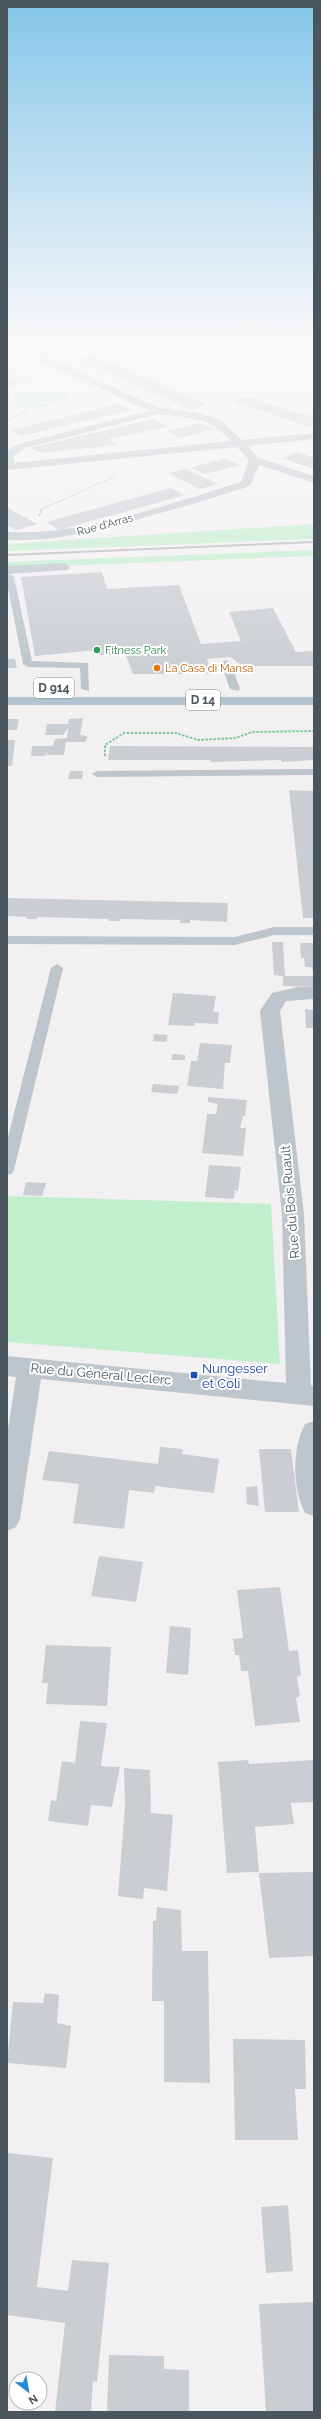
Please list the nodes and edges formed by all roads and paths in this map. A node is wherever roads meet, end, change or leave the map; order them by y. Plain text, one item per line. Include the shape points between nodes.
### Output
1 (13, 452) edge
2 (156, 452) edge
3 (248, 452) edge
4 (126, 455) junction
5 (255, 460) junction
6 (7, 466) edge
7 (314, 480) edge
8 (7, 536) edge
9 (38, 538) junction
10 (64, 567) dead end
11 (8, 574) edge
12 (226, 663) dead end
13 (7, 688) edge
14 (235, 689) junction
15 (314, 690) edge
16 (92, 692) junction
17 (7, 701) edge
18 (314, 701) edge
19 (314, 731) edge
20 (314, 772) edge
21 (101, 773) joint
22 (314, 931) edge
23 (7, 940) edge
24 (57, 968) dead end
25 (314, 993) edge
26 (7, 1170) edge
27 (19, 1367) edge
28 (306, 1395) edge
29 (314, 1431) edge
30 (314, 1505) edge
31 (7, 1519) edge

1 - 6 street via 9,455
2 - 4 street
3 - 5 street
4 - 6 street
4 - 9 path via 131,461 131,467 40,510
5 - 7 street
5 - 9 street, Rue d'Arras via 246,484 76,533
8 - 9 street, Rue d'Arras
10 - 11 street
11 - 16 lane via 28,664 85,665
12 - 14 lane
13 - 16 main road, D 914
14 - 15 main road
14 - 16 main road
16 - 17 main road, D 914
16 - 18 main road, D 14
19 - 21 path via 252,732 236,738 198,740 176,733 124,733 105,745
20 - 21 lane
22 - 23 lane via 274,931 235,941
24 - 26 lane
25 - 28 street, Rue du Bois Ruault via 279,997 270,1011 293,1214
27 - 28 street, Rue du Général Leclerc
27 - 31 street
29 - 30 street via 308,1465

